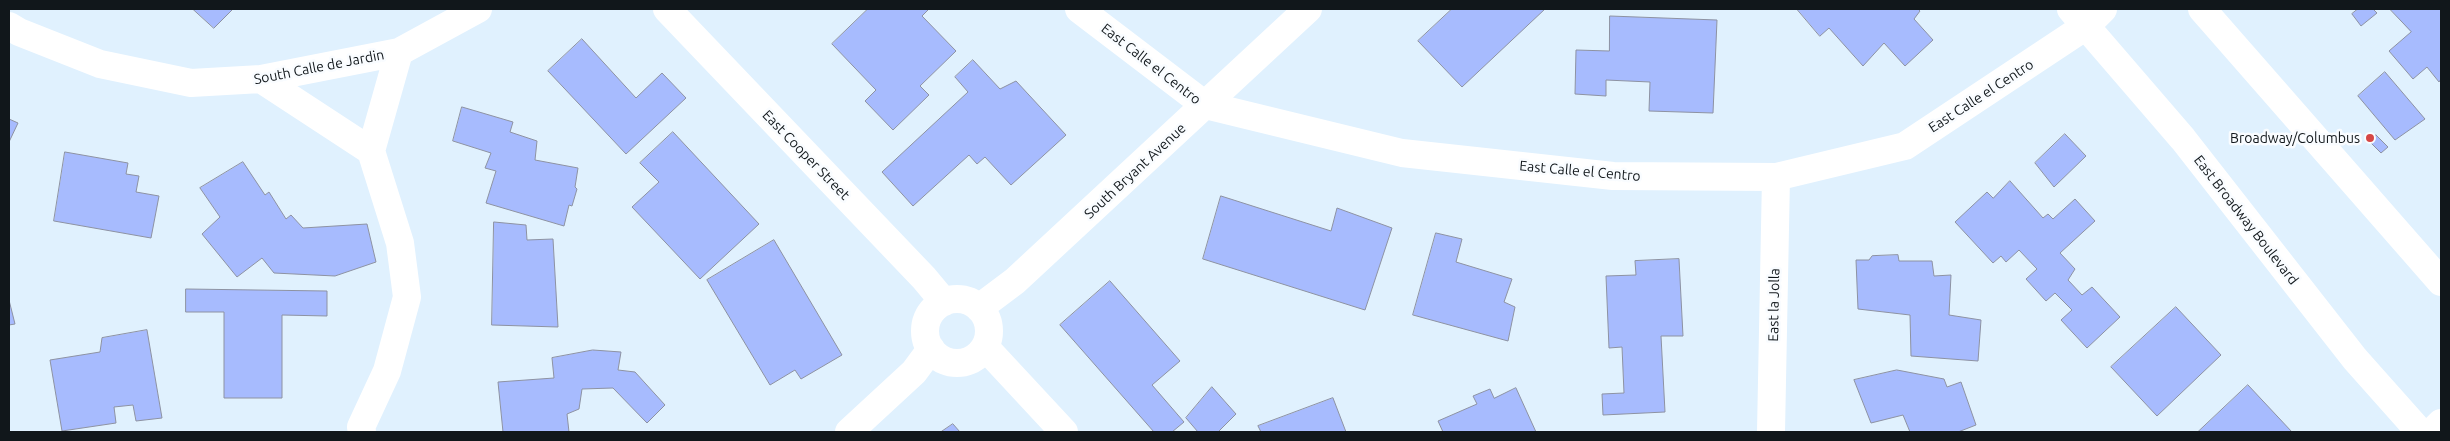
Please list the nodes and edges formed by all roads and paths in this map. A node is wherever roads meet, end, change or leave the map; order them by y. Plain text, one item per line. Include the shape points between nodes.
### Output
1 (478, 9) edge
2 (667, 9) edge
3 (1079, 9) edge
4 (1308, 9) edge
5 (2202, 9) edge
6 (2086, 14) edge
7 (9, 26) edge
8 (399, 52) junction
9 (261, 79) junction
10 (1205, 105) junction
11 (371, 150) junction
12 (1776, 177) junction
13 (2441, 282) edge
14 (944, 302) junction
15 (980, 308) junction
16 (985, 347) junction
17 (931, 350) junction
18 (2441, 423) edge
19 (359, 430) edge
20 (849, 432) edge
21 (1064, 432) edge
22 (1772, 432) edge
23 (2420, 432) edge
24 (2432, 432) edge

1 - 8 street, South Calle de Jardin
2 - 14 street, East Cooper Street
3 - 10 street, East Calle el Centro
4 - 10 street, South Bryant Avenue
5 - 13 street
6 - 12 street, East Calle el Centro via 1905,146
6 - 23 street, East Broadway Boulevard via 2355,360
7 - 9 street, South Calle de Jardin via 100,64 192,82
8 - 9 street, South Calle de Jardin
8 - 11 street
9 - 11 street
10 - 12 street, East Calle el Centro via 1413,154 1613,176
10 - 15 street, South Bryant Avenue via 1015,281
11 - 19 street via 400,243 407,297 387,371
12 - 22 street, East la Jolla
14 - 15 street via 960,299
14 - 17 street via 932,310 927,319 926,340
15 - 16 street via 989,326
16 - 17 street via 969,360 958,363 948,362
16 - 21 street
17 - 20 street via 914,372
18 - 24 street

